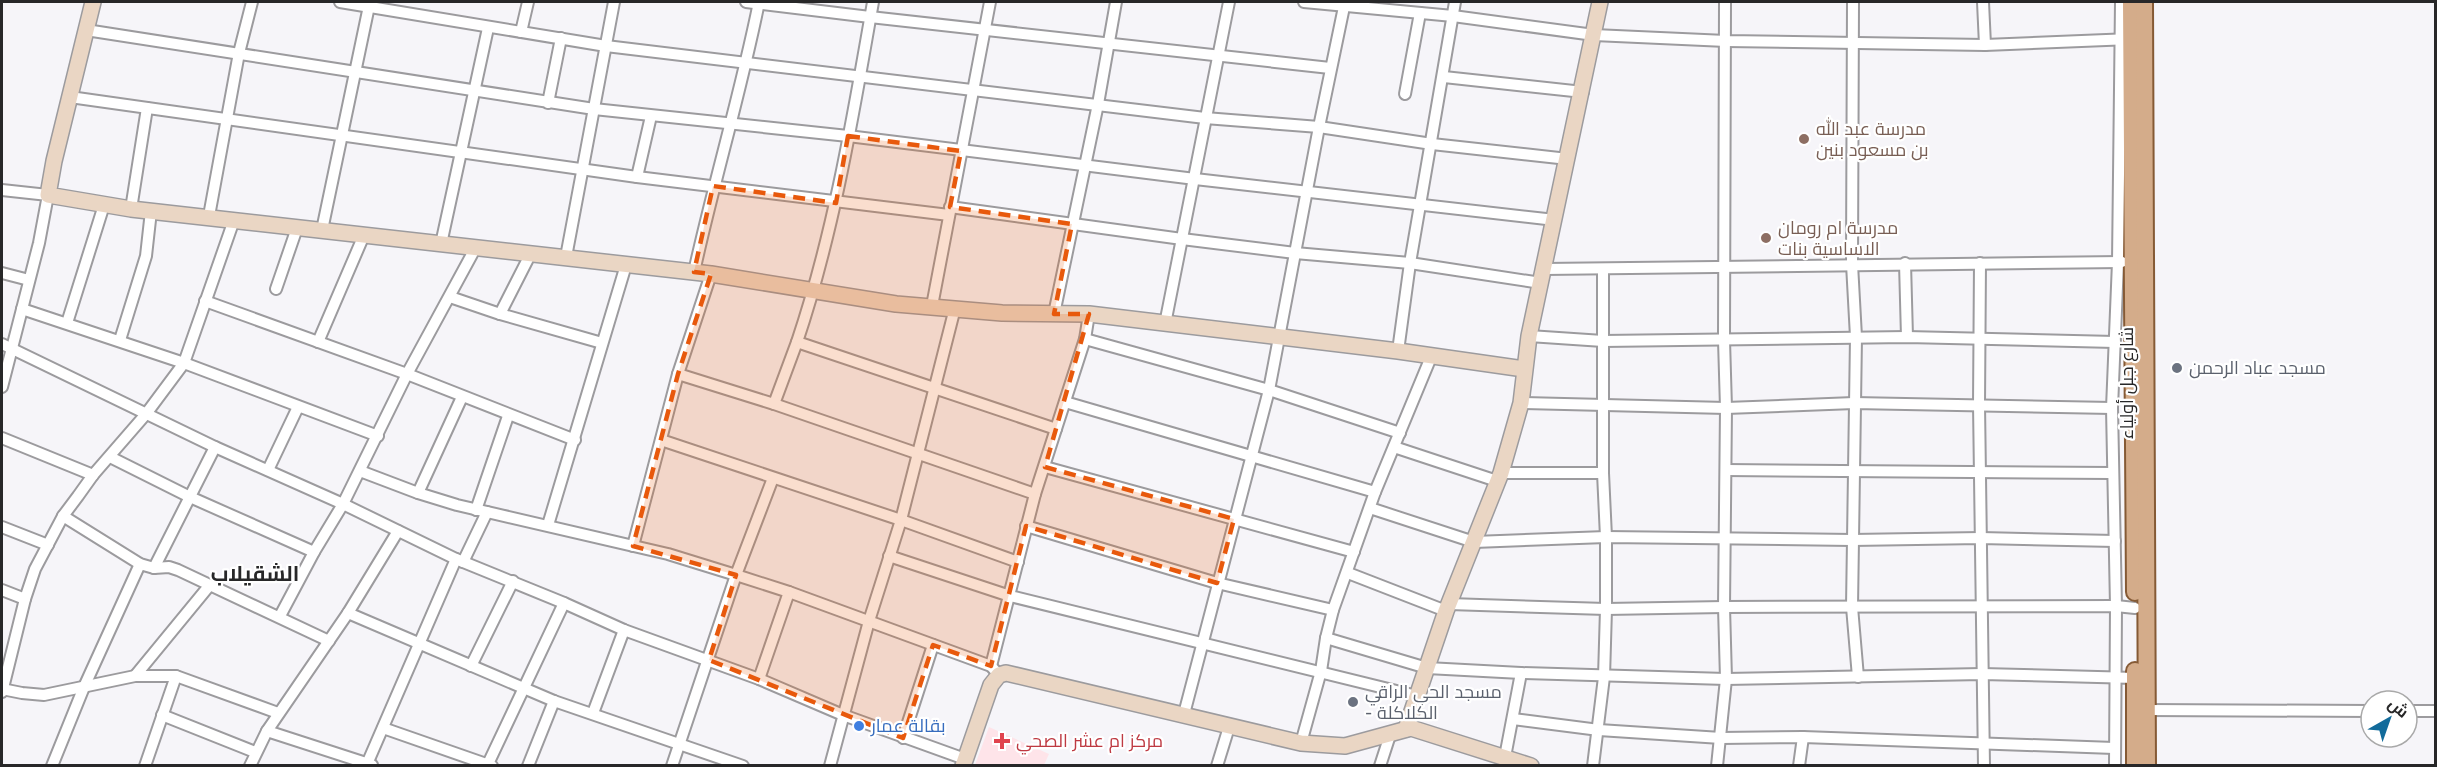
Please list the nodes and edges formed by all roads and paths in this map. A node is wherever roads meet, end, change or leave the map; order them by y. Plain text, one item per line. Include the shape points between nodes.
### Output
1 (93, 2) edge
2 (252, 2) edge
3 (340, 2) edge
4 (528, 2) edge
5 (614, 2) edge
6 (746, 2) edge
7 (759, 2) edge
8 (873, 2) edge
9 (990, 2) edge
10 (1116, 2) edge
11 (1229, 2) edge
12 (1304, 2) edge
13 (1455, 2) edge
14 (1600, 2) edge
15 (1725, 2) edge
16 (1853, 2) edge
17 (1983, 2) edge
18 (2121, 2) edge
19 (2130, 2) edge
20 (2144, 2) edge
21 (1345, 3) edge
22 (369, 6) junction
23 (1420, 13) junction
24 (1453, 16) junction
25 (870, 17) junction
26 (488, 28) junction
27 (984, 29) junction
28 (86, 30) junction
29 (520, 32) junction
30 (1594, 35) junction
31 (561, 38) junction
32 (2126, 39) junction
33 (1726, 41) junction
34 (1109, 44) junction
35 (1853, 44) junction
36 (1984, 45) junction
37 (606, 46) junction
38 (239, 53) junction
39 (1219, 56) junction
40 (747, 62) junction
41 (1330, 68) junction
42 (354, 72) junction
43 (1444, 77) junction
44 (858, 78) junction
45 (973, 90) junction
46 (474, 91) junction
47 (1583, 92) junction
48 (1405, 94) dead end
49 (70, 97) junction
50 (548, 103) junction
51 (1098, 104) junction
52 (147, 108) junction
53 (594, 109) junction
54 (651, 116) junction
55 (1205, 118) junction
56 (226, 119) junction
57 (731, 123) junction
58 (1319, 127) junction
59 (342, 135) junction
60 (848, 136) junction
61 (1432, 144) junction
62 (961, 151) junction
63 (462, 152) junction
64 (1568, 159) junction
65 (1085, 166) junction
66 (582, 168) junction
67 (637, 177) junction
68 (1195, 180) junction
69 (713, 186) junction
70 (2, 190) edge
71 (1308, 191) junction
72 (48, 195) junction
73 (837, 203) junction
74 (1422, 203) junction
75 (104, 205) junction
76 (131, 209) junction
77 (152, 211) junction
78 (950, 211) junction
79 (209, 216) junction
80 (234, 220) junction
81 (1555, 220) junction
82 (1072, 224) junction
83 (297, 228) junction
84 (322, 230) junction
85 (364, 235) junction
86 (1182, 239) junction
87 (441, 244) junction
88 (476, 247) junction
89 (531, 253) junction
90 (1295, 253) junction
91 (566, 257) junction
92 (2126, 262) junction
93 (1410, 263) junction
94 (1905, 263) junction
95 (1980, 263) junction
96 (1852, 264) junction
97 (626, 265) junction
98 (1725, 266) junction
99 (1603, 269) junction
100 (694, 272) junction
101 (2, 273) edge
102 (711, 274) junction
103 (1542, 276) junction
104 (29, 280) junction
105 (276, 289) dead end
106 (815, 289) junction
107 (450, 297) junction
108 (205, 301) junction
109 (932, 306) junction
110 (955, 308) junction
111 (21, 309) junction
112 (500, 314) junction
113 (1053, 314) junction
114 (1089, 314) junction
115 (67, 323) junction
116 (1165, 324) junction
117 (1529, 336) junction
118 (1856, 337) junction
119 (1907, 337) junction
120 (1279, 338) junction
121 (1980, 338) junction
122 (1085, 339) junction
123 (120, 340) junction
124 (1724, 340) junction
125 (1603, 341) junction
126 (318, 342) junction
127 (797, 342) junction
128 (2115, 342) junction
129 (602, 343) junction
130 (7, 345) edge
131 (1398, 351) junction
132 (1431, 357) junction
133 (184, 363) junction
134 (1524, 369) junction
135 (407, 374) junction
136 (678, 374) junction
137 (2, 387) edge
138 (933, 388) junction
139 (1269, 390) junction
140 (462, 397) junction
141 (1065, 402) junction
142 (1521, 403) junction
143 (1854, 403) junction
144 (774, 404) junction
145 (1979, 404) junction
146 (1604, 405) junction
147 (298, 407) junction
148 (1726, 408) junction
149 (2112, 408) junction
150 (146, 414) junction
151 (508, 416) junction
152 (1056, 429) junction
153 (1400, 433) junction
154 (378, 436) junction
155 (2, 438) edge
156 (575, 440) junction
157 (661, 440) junction
158 (215, 447) junction
159 (1394, 447) junction
160 (919, 455) junction
161 (1253, 455) junction
162 (110, 457) junction
163 (1044, 467) junction
164 (1726, 470) junction
165 (268, 471) junction
166 (360, 471) junction
167 (1981, 471) junction
168 (1852, 472) junction
169 (1603, 473) junction
170 (2112, 473) junction
171 (93, 475) junction
172 (1499, 477) junction
173 (773, 478) junction
174 (1375, 492) junction
175 (418, 494) junction
176 (1035, 494) junction
177 (190, 497) junction
178 (343, 504) junction
179 (1370, 508) junction
180 (481, 511) junction
181 (63, 516) junction
182 (1234, 519) junction
183 (901, 520) junction
184 (548, 525) junction
185 (1026, 526) junction
186 (2, 527) edge
187 (398, 531) junction
188 (1606, 537) junction
189 (1724, 538) junction
190 (1981, 538) junction
191 (1852, 540) junction
192 (2115, 541) junction
193 (1474, 542) junction
194 (48, 545) junction
195 (633, 546) junction
196 (314, 552) junction
197 (1354, 552) junction
198 (890, 556) junction
199 (460, 561) junction
200 (1018, 562) junction
201 (140, 564) junction
202 (154, 568) junction
203 (1348, 573) junction
204 (736, 575) junction
205 (513, 581) junction
206 (1217, 583) junction
207 (209, 586) junction
208 (2, 590) edge
209 (789, 592) junction
210 (1010, 596) junction
211 (25, 599) junction
212 (564, 603) junction
213 (1983, 606) junction
214 (2116, 606) junction
215 (1724, 607) junction
216 (1852, 607) junction
217 (1448, 608) junction
218 (2135, 608) junction
219 (1606, 609) junction
220 (1334, 610) junction
221 (348, 613) junction
222 (280, 616) junction
223 (869, 621) junction
224 (624, 630) junction
225 (1326, 638) junction
226 (329, 641) junction
227 (418, 643) junction
228 (933, 645) junction
229 (1203, 645) junction
230 (709, 660) junction
231 (471, 666) junction
232 (1427, 668) junction
233 (995, 670) junction
234 (1321, 671) junction
235 (1521, 673) junction
236 (1982, 674) junction
237 (135, 675) junction
238 (176, 676) junction
239 (1858, 676) junction
240 (2115, 676) junction
241 (1604, 677) junction
242 (2135, 678) junction
243 (759, 679) junction
244 (1726, 679) junction
245 (84, 687) junction
246 (524, 688) junction
247 (2, 690) edge
248 (1417, 696) junction
249 (554, 701) junction
250 (2147, 710) junction
251 (2359, 711) edge
252 (2419, 711) edge
253 (2436, 711) edge
254 (593, 712) junction
255 (278, 713) junction
256 (1184, 714) junction
257 (162, 715) junction
258 (843, 715) junction
259 (1513, 719) junction
260 (1229, 727) junction
261 (383, 728) junction
262 (1406, 729) junction
263 (1599, 730) junction
264 (267, 731) junction
265 (1391, 732) junction
266 (1803, 737) junction
267 (903, 738) junction
268 (1721, 738) junction
269 (1301, 742) junction
270 (1983, 742) junction
271 (680, 743) junction
272 (2114, 748) junction
273 (255, 752) junction
274 (1505, 757) junction
275 (964, 762) edge
276 (1525, 764) edge
277 (53, 765) edge
278 (145, 765) edge
279 (250, 765) edge
280 (370, 765) edge
281 (490, 765) edge
282 (528, 765) edge
283 (672, 765) edge
284 (743, 765) edge
285 (830, 765) edge
286 (1217, 765) edge
287 (1380, 765) edge
288 (1593, 765) edge
289 (1716, 765) edge
290 (1799, 765) edge
291 (1984, 765) edge
292 (2115, 765) edge
293 (2135, 765) edge
294 (2147, 765) edge

1 - 28 street
2 - 38 street
3 - 22 street
4 - 29 street
5 - 37 street
6 - 7 street
7 - 25 street
7 - 40 street
8 - 25 street
9 - 27 street
10 - 34 street
11 - 39 street
12 - 21 street
13 - 24 street
14 - 30 street
15 - 33 street
16 - 35 street
17 - 36 street
18 - 32 street
19 - 32 main road, شارع جبل أولياء
20 - 250 main road, شارع جبل أولياء
21 - 23 street
21 - 41 street
22 - 26 street
22 - 42 street
23 - 24 street
23 - 48 street
24 - 30 street
24 - 43 street
25 - 27 street
25 - 44 street
26 - 29 street
26 - 46 street
27 - 34 street
27 - 45 street
28 - 38 street
28 - 49 street
29 - 31 street
30 - 33 street
30 - 47 street
31 - 37 street
31 - 50 street
32 - 36 street
32 - 92 main road, شارع جبل أولياء
33 - 35 street
33 - 98 street
34 - 39 street
34 - 51 street
35 - 36 street
35 - 96 street
37 - 40 street
37 - 53 street
38 - 42 street
38 - 56 street
39 - 41 street
39 - 55 street
40 - 44 street
40 - 57 street
41 - 58 street
42 - 46 street
42 - 59 street
43 - 47 street
43 - 61 street
44 - 45 street
44 - 60 street
45 - 51 street
45 - 62 street
46 - 50 street
46 - 63 street
47 - 64 street
49 - 52 street
49 - 72 street
50 - 53 street
51 - 55 street
51 - 65 street
52 - 56 street
52 - 76 street
53 - 54 street
53 - 66 street
54 - 57 street
54 - 67 street
55 - 58 street
55 - 68 street
56 - 59 street
56 - 79 street
57 - 60 street
57 - 69 street
58 - 61 street
58 - 71 street
59 - 63 street
59 - 84 street
60 - 62 street
60 - 73 street
61 - 64 street
61 - 74 street
62 - 65 street
62 - 78 street
63 - 66 street
63 - 87 street
64 - 81 street
65 - 68 street
65 - 82 street
66 - 67 street
66 - 91 street
67 - 69 street
68 - 71 street
68 - 86 street
69 - 73 street
69 - 100 street
70 - 72 street
71 - 74 street
71 - 90 street
72 - 75 street
72 - 104 street
73 - 78 street
73 - 106 street
74 - 81 street
74 - 93 street
75 - 76 street
75 - 115 street
76 - 77 street
77 - 79 street
77 - 123 street via 146,256
78 - 82 street
78 - 109 street
79 - 80 street
80 - 83 street
80 - 108 street
81 - 103 street
82 - 86 street
82 - 113 street
83 - 84 street
83 - 105 street
84 - 85 street
85 - 87 street
85 - 126 street
86 - 90 street
86 - 116 street
87 - 88 street
88 - 89 street
88 - 107 street
89 - 91 street
89 - 112 street
90 - 93 street
90 - 120 street
91 - 97 street
92 - 95 street
92 - 128 street
92 - 218 main road, شارع جبل أولياء
93 - 103 street
93 - 131 street
94 - 95 street
94 - 96 street
94 - 119 street
95 - 121 street
96 - 98 street
96 - 118 street
97 - 100 street
97 - 129 street
98 - 99 street
98 - 124 street
99 - 103 street
99 - 125 street
100 - 102 street
101 - 104 street
102 - 106 street
102 - 136 street
103 - 117 street
104 - 111 street
106 - 109 street via 896,304
106 - 127 street
107 - 112 street
107 - 135 street
108 - 126 street
108 - 133 street
109 - 110 street
110 - 113 street
110 - 138 street
111 - 115 street
111 - 130 street
112 - 129 street
113 - 114 street
114 - 116 street
114 - 122 street
115 - 123 street
116 - 120 street
117 - 125 street
117 - 134 street
118 - 119 street
118 - 124 street
118 - 143 street
119 - 121 street
120 - 131 street
120 - 139 street
121 - 128 street
121 - 145 street
122 - 139 street
122 - 141 street
123 - 133 street
124 - 125 street
124 - 148 street
125 - 146 street
126 - 135 street
127 - 138 street
127 - 144 street
128 - 149 street
129 - 156 street
130 - 137 street
130 - 150 street
131 - 132 street
132 - 134 street
132 - 153 street
133 - 147 street
133 - 150 street
134 - 142 street
135 - 140 street
135 - 154 street
136 - 144 street
136 - 157 street
138 - 152 street
138 - 160 street
139 - 153 street
139 - 161 street
140 - 151 street
140 - 175 street
141 - 152 street
141 - 161 street
142 - 146 street
142 - 172 street
143 - 145 street
143 - 148 street
143 - 168 street
144 - 160 street
145 - 149 street
145 - 167 street
146 - 148 street
146 - 169 street
147 - 154 street
147 - 165 street
148 - 164 street
149 - 170 street
150 - 158 street
150 - 162 street
151 - 156 street
151 - 180 street
152 - 163 street
153 - 159 street
154 - 166 street
155 - 171 street
156 - 184 street
157 - 173 street
157 - 195 street
158 - 165 street
158 - 177 street
159 - 172 street
159 - 174 street
160 - 176 street
160 - 183 street
161 - 174 street
161 - 182 street
162 - 171 street
162 - 177 street
163 - 176 street
163 - 182 street
164 - 168 street
164 - 189 street
165 - 178 street
166 - 175 street
166 - 178 street
167 - 168 street
167 - 170 street
167 - 190 street
168 - 191 street
169 - 172 street
169 - 188 street
170 - 192 street
171 - 181 street
172 - 193 street
173 - 183 street
173 - 204 street
174 - 179 street
175 - 180 street
176 - 185 street
177 - 196 street
177 - 202 street
178 - 187 street
178 - 196 street
179 - 193 street
179 - 197 street
180 - 184 street
180 - 199 street
181 - 194 street
181 - 201 street
182 - 197 street
182 - 206 street
183 - 198 street
183 - 200 street
184 - 195 street
185 - 200 street
185 - 206 street
186 - 194 street
187 - 199 street
187 - 221 street
188 - 189 street
188 - 193 street
188 - 219 street
189 - 191 street
189 - 215 street
190 - 191 street
190 - 192 street
190 - 213 street
191 - 216 street
192 - 214 street
193 - 217 street
194 - 211 street
195 - 204 street
196 - 222 street
197 - 203 street
198 - 210 street
198 - 223 street
199 - 205 street
199 - 227 street
200 - 210 street
201 - 202 street
201 - 245 street
202 - 207 street via 169,567
203 - 217 street
203 - 220 street
204 - 209 street
204 - 230 street
205 - 212 street
205 - 231 street
206 - 220 street
206 - 229 street
207 - 222 street
207 - 237 street
208 - 211 street
209 - 223 street
209 - 243 street
210 - 229 street
210 - 233 street
211 - 247 street
212 - 224 street
212 - 246 street
213 - 214 street
213 - 216 street
213 - 236 street
214 - 218 street
214 - 240 street
215 - 216 street
215 - 219 street
215 - 244 street
216 - 239 street
217 - 219 street
217 - 232 street
218 - 242 main road, شارع جبل أولياء
219 - 241 street
220 - 225 street
221 - 226 street
221 - 227 street
222 - 226 street
223 - 228 street
223 - 258 street
224 - 230 street
224 - 254 street
225 - 232 street
225 - 234 street
226 - 255 street
227 - 231 street
227 - 261 street
228 - 233 street
228 - 267 street
229 - 234 street
229 - 256 street
230 - 243 street
230 - 271 street
231 - 246 street
232 - 235 street
232 - 248 street
233 - 256 street
233 - 275 street
234 - 248 street
234 - 269 street
235 - 241 street
235 - 259 street
236 - 239 street
236 - 240 street
236 - 270 street
237 - 238 street
237 - 245 street
238 - 255 street
238 - 257 street
239 - 244 street
240 - 242 street
240 - 272 street
241 - 244 street
241 - 263 street
242 - 293 main road, شارع جبل أولياء
243 - 258 street
244 - 268 street
245 - 247 street via 44,695
245 - 277 street
246 - 249 street
246 - 281 street
248 - 262 street
249 - 254 street
249 - 282 street
250 - 251 street
250 - 294 main road, شارع جبل أولياء
252 - 253 street
254 - 271 street
255 - 264 street
256 - 260 street
257 - 273 street
257 - 278 street
258 - 267 street
258 - 285 street
259 - 263 street
259 - 274 street
260 - 269 street
260 - 286 street
261 - 280 street
261 - 281 street
262 - 265 street
262 - 274 street
263 - 268 street
263 - 288 street
264 - 273 street
264 - 280 street
265 - 269 street via 1345,746
265 - 287 street
266 - 268 street
266 - 270 street
266 - 290 street
267 - 275 street
268 - 289 street
270 - 272 street
270 - 291 street
271 - 283 street
271 - 284 street
272 - 292 street
273 - 279 street
274 - 276 street

